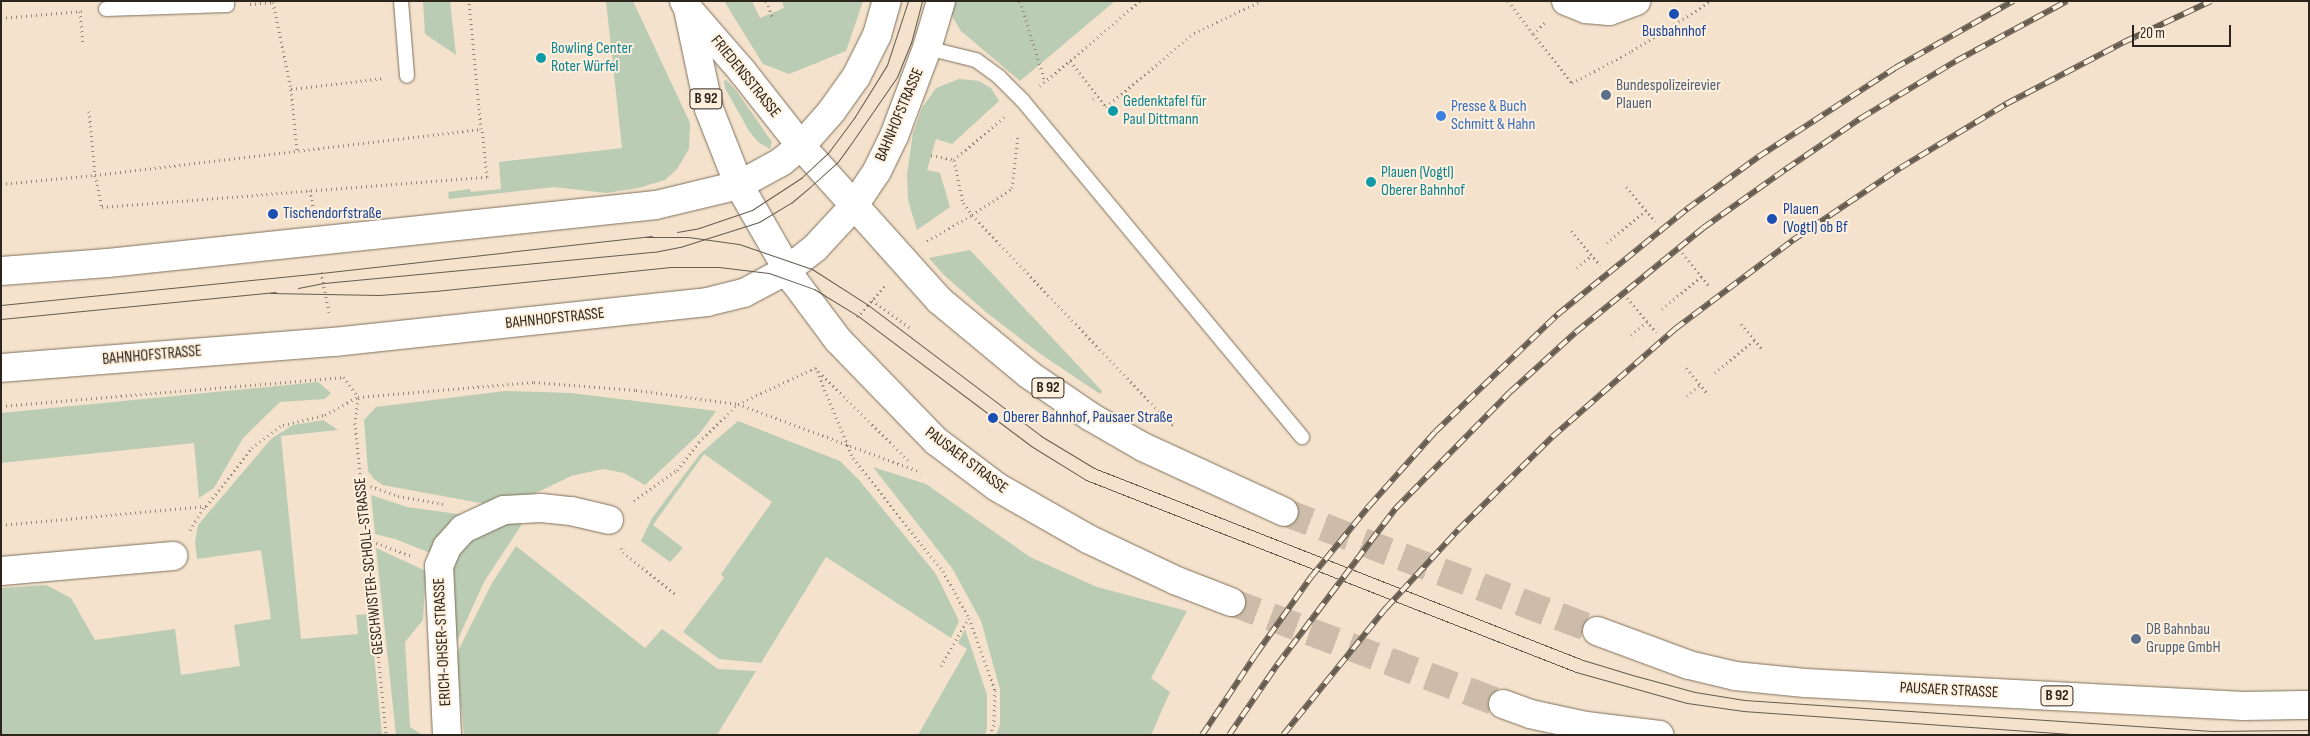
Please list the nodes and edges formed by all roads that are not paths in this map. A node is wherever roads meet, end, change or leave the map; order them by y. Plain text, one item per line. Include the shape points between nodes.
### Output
1 (401, 1) edge
2 (887, 1) edge
3 (941, 1) edge
4 (1566, 1) edge
5 (1636, 1) edge
6 (227, 3) edge
7 (686, 5) edge
8 (106, 9) road end
9 (927, 48) junction
10 (407, 76) road end
11 (801, 146) junction
12 (739, 185) junction
13 (853, 207) junction
14 (787, 270) junction
15 (1, 271) edge
16 (1, 368) edge
17 (1302, 437) dead end
18 (1284, 512) tunnel mouth
19 (609, 520) road end
20 (172, 556) dead end
21 (1, 571) edge
22 (1231, 602) tunnel mouth
23 (1598, 631) tunnel mouth
24 (1503, 704) tunnel mouth
25 (2309, 705) edge
26 (447, 735) edge
27 (1659, 735) edge

1 - 10 lane
2 - 11 street via 877,35 856,77
3 - 9 street, BAHNHOFSTRASSE
4 - 5 street via 1586,9 1609,12
6 - 8 lane
7 - 11 street, FRIEDENSSTRASSE / B 92
7 - 12 street, FRIEDENSSTRASSE / B 92 via 709,109
9 - 13 street, BAHNHOFSTRASSE via 894,136 877,171
9 - 17 lane via 976,60 1023,101
11 - 12 street via 781,162
11 - 13 street, B 92
12 - 14 street, PAUSAER STRASSE / B 92
12 - 15 street via 656,205 108,263
13 - 14 street, BAHNHOFSTRASSE via 815,248
13 - 18 street, B 92 via 939,300 1028,374 1091,417 1175,463
14 - 16 street, BAHNHOFSTRASSE via 744,293 706,302 334,342
14 - 22 street, PAUSAER STRASSE / B 92 via 838,340 936,442 997,487 1088,540 1177,582
19 - 26 street, ERICH-OHSER-STRASSE via 541,508 504,510 463,529 447,547 439,566
20 - 21 street
23 - 25 street, PAUSAER STRASSE / B 92 via 1689,664 1736,676 2243,706
24 - 27 street via 1530,714 1586,726

